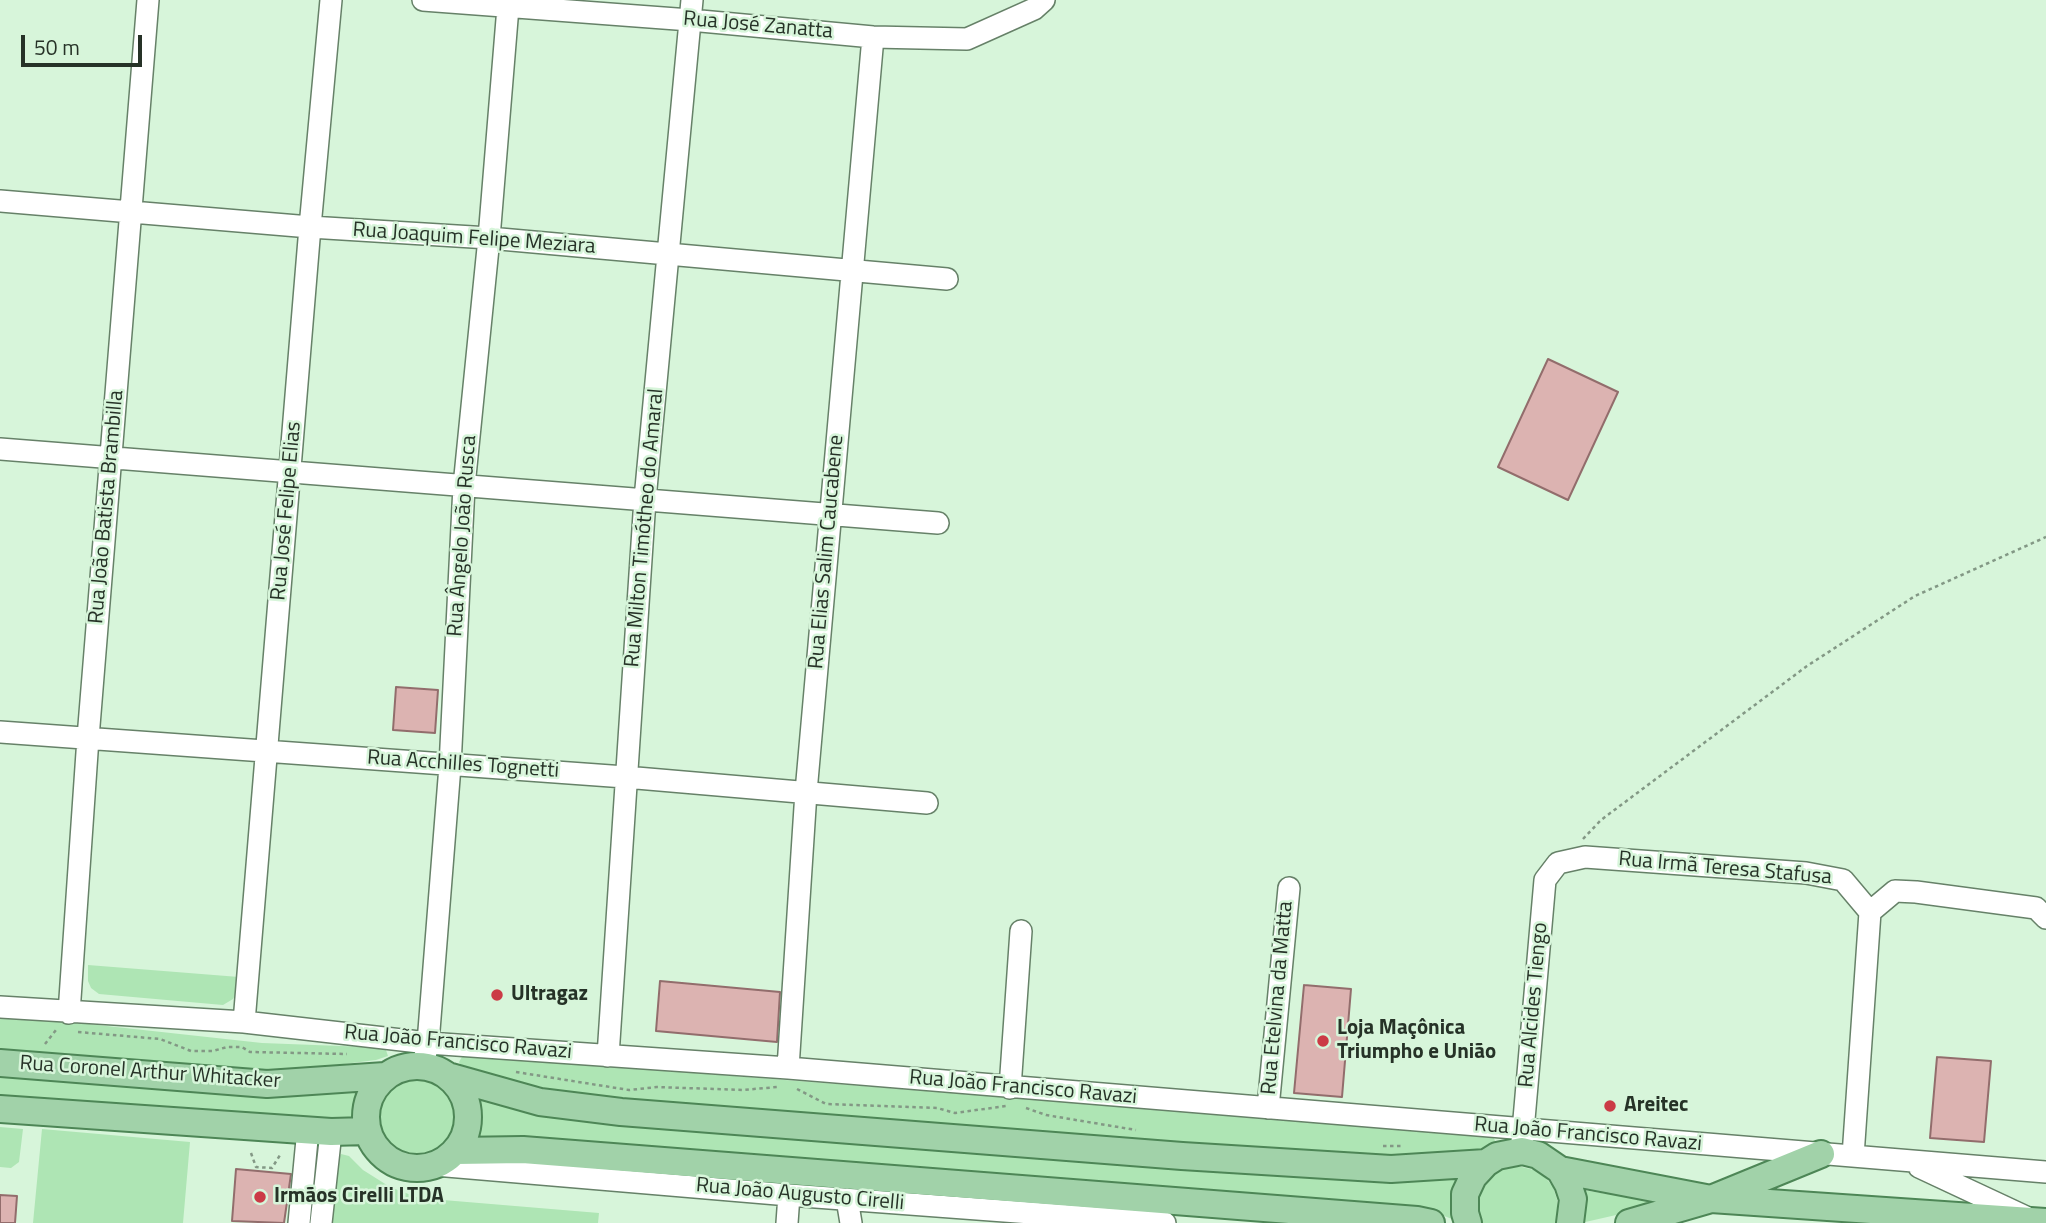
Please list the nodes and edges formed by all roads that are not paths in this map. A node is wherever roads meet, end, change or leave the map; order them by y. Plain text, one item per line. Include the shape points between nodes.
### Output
1 (148, 0) edge
2 (331, 0) edge
3 (423, 0) edge
4 (1044, 0) edge
5 (508, 7) junction
6 (691, 10) edge
7 (873, 37) junction
8 (0, 201) edge
9 (132, 212) junction
10 (310, 227) junction
11 (489, 238) junction
12 (670, 254) junction
13 (852, 270) junction
14 (947, 279) dead end
15 (0, 449) edge
16 (110, 459) junction
17 (290, 472) junction
18 (464, 486) junction
19 (645, 499) junction
20 (831, 514) junction
21 (938, 523) dead end
22 (0, 732) edge
23 (88, 738) junction
24 (268, 750) junction
25 (450, 766) junction
26 (625, 777) junction
27 (806, 792) junction
28 (927, 803) dead end
29 (1558, 863) joint
30 (1289, 888) dead end
31 (1870, 912) junction
32 (2041, 913) edge
33 (1021, 930) dead end
34 (0, 1007) edge
35 (66, 1022) junction
36 (244, 1022) junction
37 (426, 1054) junction
38 (608, 1056) junction
39 (0, 1063) edge
40 (385, 1076) junction
41 (451, 1077) junction
42 (786, 1080) junction
43 (1010, 1088) junction
44 (1268, 1108) junction
45 (0, 1109) edge
46 (320, 1130) junction
47 (368, 1131) junction
48 (1522, 1141) junction
49 (1821, 1154) junction
50 (1853, 1156) junction
51 (446, 1158) junction
52 (1907, 1161) junction
53 (1486, 1163) junction
54 (1560, 1170) junction
55 (2046, 1172) edge
56 (789, 1195) junction
57 (847, 1199) junction
58 (1711, 1199) junction
59 (932, 1215) edge
60 (2040, 1222) edge
61 (299, 1223) edge
62 (321, 1223) edge
63 (787, 1223) edge
64 (851, 1223) edge
65 (1165, 1223) edge
66 (1431, 1223) edge
67 (1468, 1223) edge
68 (1570, 1223) edge
69 (1629, 1223) edge

1 - 9 street, Rua João Batista Brambilla
2 - 10 street, Rua José Felipe Elias
3 - 5 street, Rua José Zanatta
4 - 7 street, Rua José Zanatta via 1034,9 967,39
5 - 6 street, Rua José Zanatta
5 - 11 street, Rua Ângelo João Rusca
6 - 7 street, Rua José Zanatta
6 - 12 street, Rua Milton Timótheo do Amaral
7 - 13 street, Rua Elias Salim Caucabene
8 - 9 street, Rua Joaquim Felipe Meziara
9 - 10 street, Rua Joaquim Felipe Meziara
9 - 16 street, Rua João Batista Brambilla
10 - 11 street, Rua Joaquim Felipe Meziara
10 - 17 street, Rua José Felipe Elias
11 - 12 street, Rua Joaquim Felipe Meziara
11 - 18 street, Rua Ângelo João Rusca
12 - 13 street, Rua Joaquim Felipe Meziara
12 - 19 street, Rua Milton Timótheo do Amaral
13 - 14 street, Rua Joaquim Felipe Meziara
13 - 20 street, Rua Elias Salim Caucabene
15 - 16 street
16 - 17 street
16 - 23 street, Rua João Batista Brambilla
17 - 18 street
17 - 24 street, Rua José Felipe Elias
18 - 19 street
18 - 25 street, Rua Ângelo João Rusca
19 - 20 street
19 - 26 street, Rua Milton Timótheo do Amaral
20 - 21 street
20 - 27 street, Rua Elias Salim Caucabene
22 - 23 street, Rua Acchilles Tognetti
23 - 24 street, Rua Acchilles Tognetti
23 - 35 street, Rua João Batista Brambilla
24 - 25 street, Rua Acchilles Tognetti
24 - 36 street, Rua José Felipe Elias
25 - 26 street, Rua Acchilles Tognetti
25 - 37 street, Rua Ângelo João Rusca
26 - 27 street, Rua Acchilles Tognetti
26 - 38 street, Rua Milton Timótheo do Amaral
27 - 28 street, Rua Acchilles Tognetti
27 - 42 street, Rua Elias Salim Caucabene
29 - 31 street, Rua Irmã Teresa Stafusa via 1585,857 1806,873 1843,880
29 - 48 street, Rua Alcides Tiengo via 1545,880
30 - 44 street, Rua Etelvina da Matta
31 - 32 street via 1895,891
31 - 50 street
33 - 43 street
34 - 35 street, Rua João Francisco Ravazi
35 - 36 street, Rua João Francisco Ravazi
36 - 37 street, Rua João Francisco Ravazi
37 - 38 street, Rua João Francisco Ravazi
37 - 40 main road
37 - 41 main road
38 - 42 street, Rua João Francisco Ravazi
39 - 40 main road, Rua Coronel Arthur Whitacker via 267,1084
40 - 47 main road via 368,1101
41 - 51 main road via 467,1105 468,1121 465,1137
41 - 53 main road via 540,1102 621,1112 1391,1169
42 - 43 street, Rua João Francisco Ravazi
43 - 44 street, Rua João Francisco Ravazi
44 - 48 street, Rua João Francisco Ravazi
45 - 46 main road
46 - 47 main road
46 - 61 street
46 - 62 street
47 - 51 main road via 375,1146 394,1162 418,1168
48 - 49 street, Rua João Francisco Ravazi
48 - 53 main road
48 - 54 main road
49 - 50 street, Rua João Francisco Ravazi
49 - 58 main road
50 - 52 street, Rua João Francisco Ravazi
51 - 56 street, Rua João Augusto Cirelli
51 - 66 main road via 523,1150
52 - 55 street, Rua João Francisco Ravazi
52 - 60 street
53 - 67 main road via 1465,1195
54 - 58 main road
54 - 68 main road via 1573,1199
56 - 57 street, Rua João Augusto Cirelli
56 - 63 street
57 - 59 street, Rua João Augusto Cirelli
57 - 64 street
58 - 60 main road
58 - 69 main road
59 - 65 street, Rua João Augusto Cirelli

